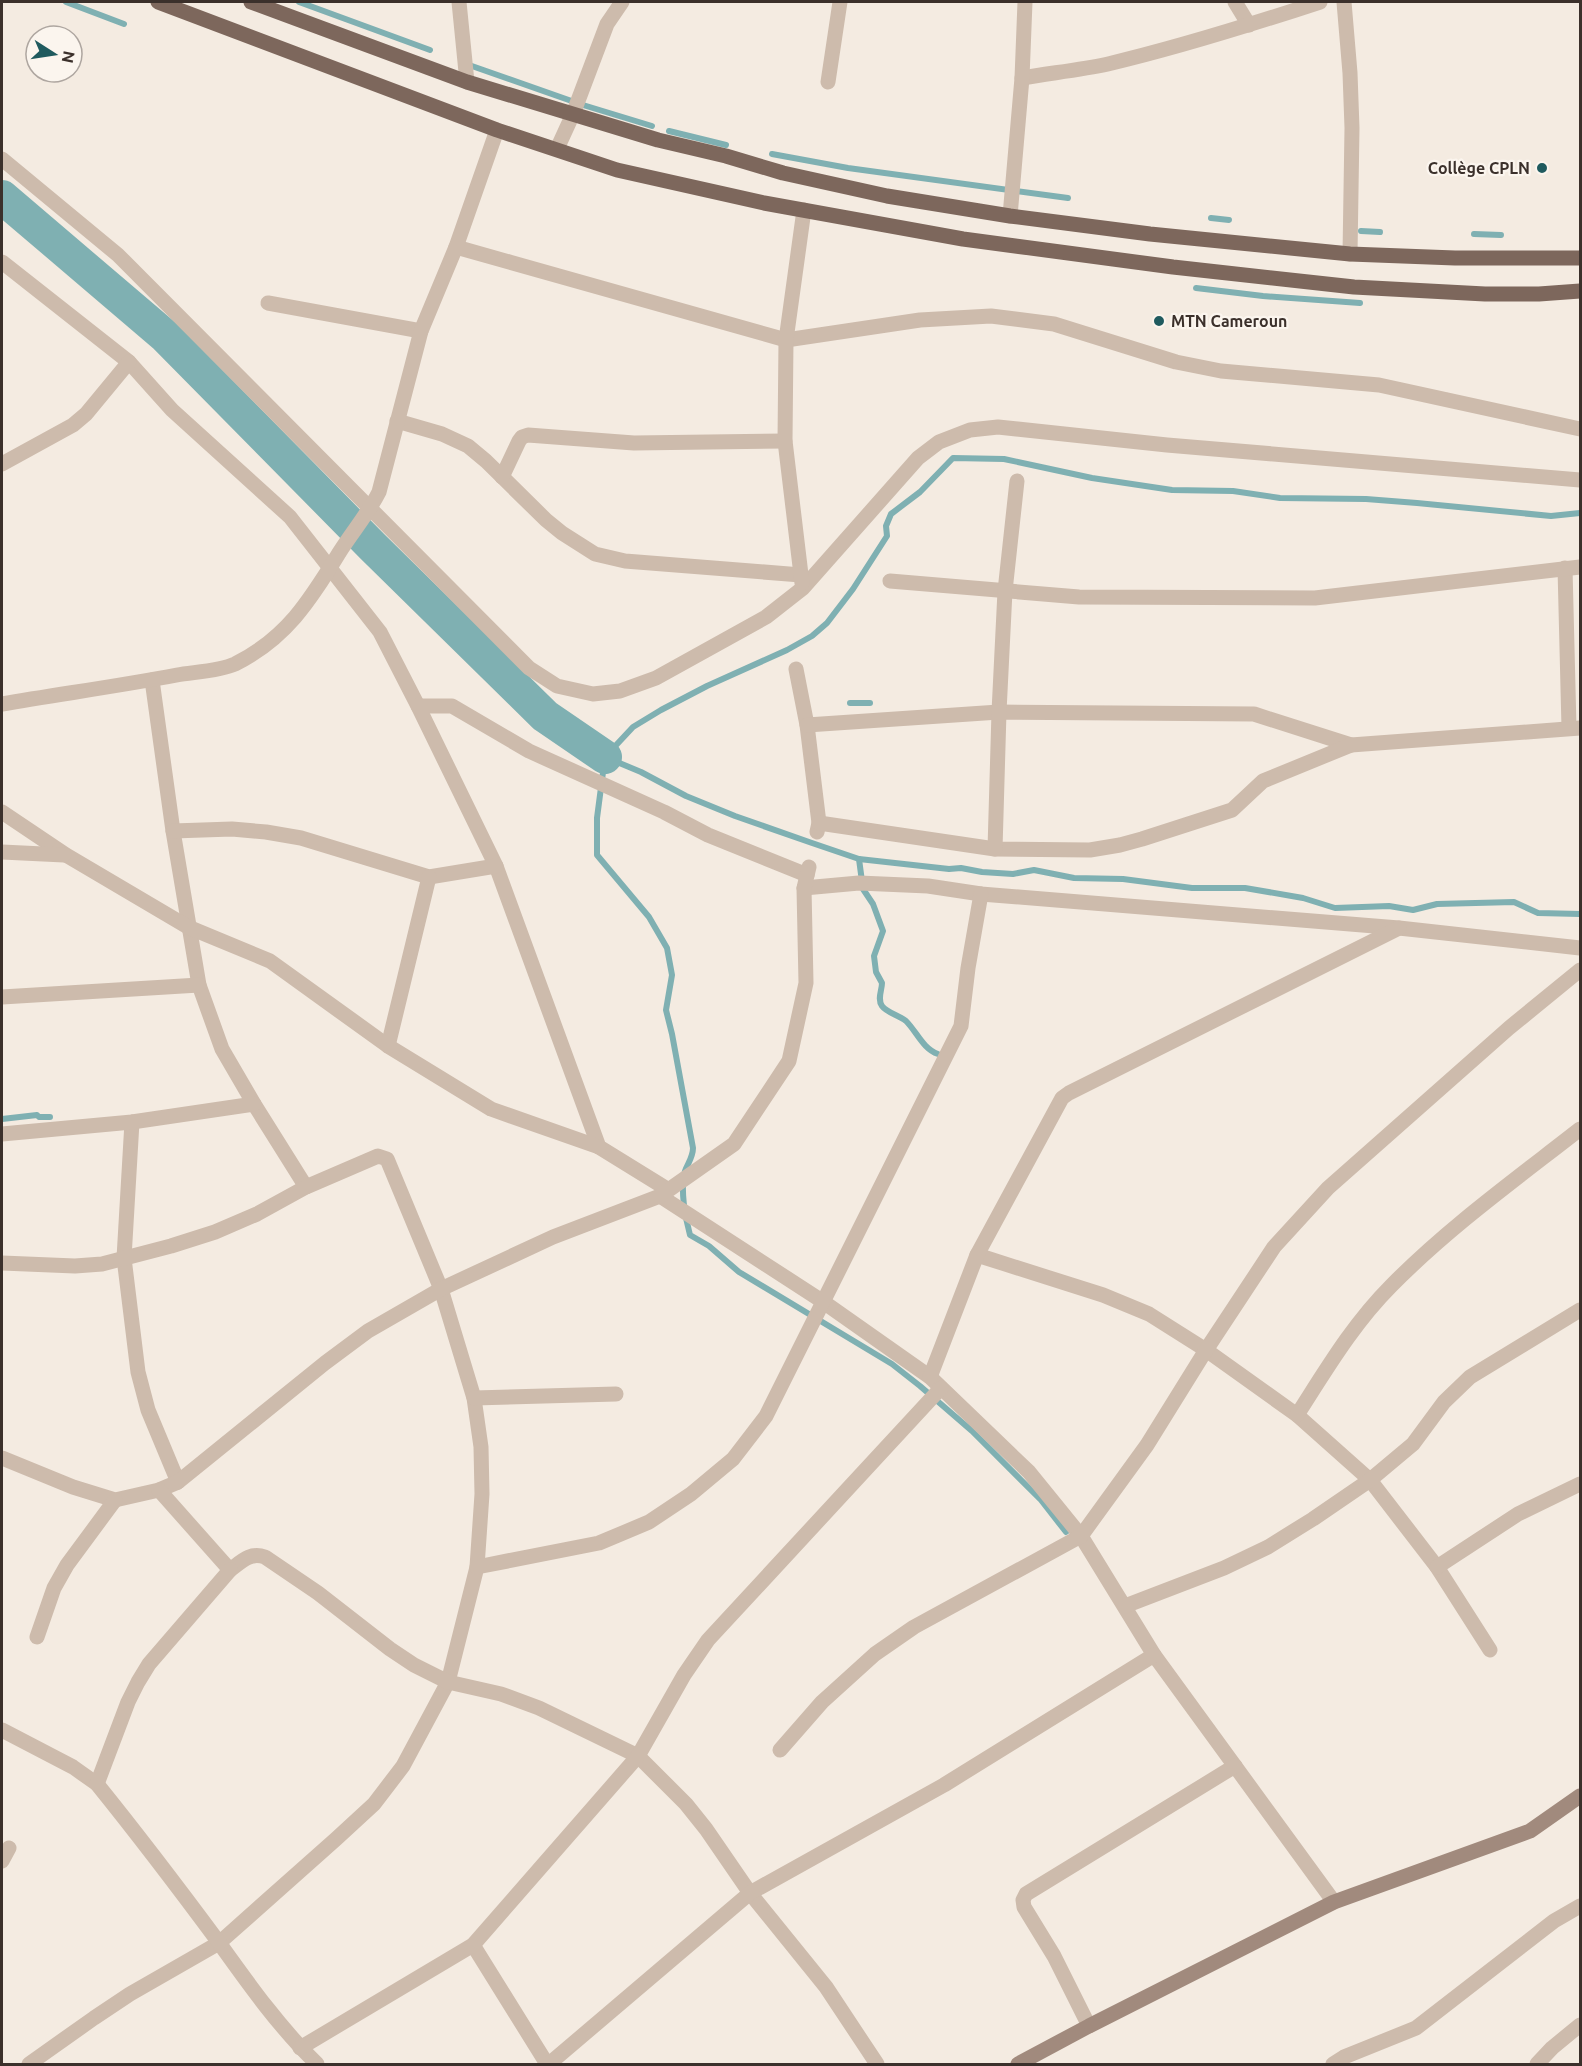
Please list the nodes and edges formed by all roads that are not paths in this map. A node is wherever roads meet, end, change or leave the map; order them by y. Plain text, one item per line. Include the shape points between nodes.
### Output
1 (158, 2) edge
2 (251, 2) edge
3 (459, 2) edge
4 (621, 2) edge
5 (840, 2) edge
6 (1025, 2) edge
7 (1235, 2) edge
8 (1320, 2) edge
9 (1344, 2) edge
10 (1249, 25) junction
11 (1022, 78) junction
12 (467, 82) junction
13 (828, 82) dead end
14 (573, 114) junction
15 (497, 130) junction
16 (557, 149) junction
17 (2, 159) edge
18 (804, 210) junction
19 (1010, 216) junction
20 (456, 247) junction
21 (1350, 254) junction
22 (1581, 258) edge
23 (2, 262) edge
24 (1581, 291) edge
25 (268, 303) dead end
26 (421, 331) junction
27 (786, 340) junction
28 (129, 362) junction
29 (397, 421) junction
30 (1581, 429) edge
31 (785, 441) junction
32 (2, 464) edge
33 (502, 477) junction
34 (1581, 480) edge
35 (1017, 481) dead end
36 (370, 510) junction
37 (1581, 567) edge
38 (331, 568) junction
39 (1565, 568) junction
40 (890, 581) dead end
41 (802, 582) junction
42 (1005, 591) junction
43 (796, 669) dead end
44 (152, 680) junction
45 (2, 704) edge
46 (418, 706) junction
47 (999, 712) junction
48 (807, 725) junction
49 (1575, 728) edge
50 (1351, 745) junction
51 (2, 812) edge
52 (173, 831) junction
53 (995, 849) junction
54 (2, 852) edge
55 (66, 855) junction
56 (496, 866) junction
57 (429, 877) junction
58 (807, 877) junction
59 (981, 894) junction
60 (188, 927) junction
61 (1399, 928) junction
62 (1581, 948) edge
63 (1581, 970) edge
64 (199, 985) junction
65 (2, 997) edge
66 (388, 1046) junction
67 (254, 1104) junction
68 (132, 1122) junction
69 (1581, 1129) edge
70 (2, 1134) edge
71 (599, 1147) junction
72 (306, 1187) junction
73 (664, 1193) junction
74 (977, 1255) junction
75 (124, 1258) junction
76 (2, 1263) edge
77 (441, 1289) junction
78 (822, 1301) junction
79 (1581, 1310) edge
80 (1206, 1350) junction
81 (936, 1383) junction
82 (616, 1394) dead end
83 (474, 1398) junction
84 (1297, 1415) junction
85 (2, 1458) edge
86 (1370, 1480) junction
87 (178, 1482) junction
88 (1581, 1484) edge
89 (159, 1490) junction
90 (115, 1500) junction
91 (1081, 1536) junction
92 (1437, 1566) junction
93 (477, 1567) junction
94 (230, 1570) junction
95 (1125, 1606) junction
96 (37, 1637) dead end
97 (1490, 1650) dead end
98 (1154, 1655) junction
99 (448, 1682) junction
100 (2, 1730) edge
101 (780, 1750) dead end
102 (638, 1756) junction
103 (1235, 1766) junction
104 (97, 1784) junction
105 (1581, 1796) edge
106 (750, 1893) junction
107 (1334, 1902) junction
108 (1581, 1906) edge
109 (219, 1943) junction
110 (473, 1945) junction
111 (1581, 2025) edge
112 (1089, 2026) junction
113 (300, 2048) junction
114 (29, 2064) edge
115 (317, 2064) edge
116 (548, 2064) edge
117 (877, 2064) edge
118 (1018, 2064) edge
119 (1333, 2064) edge
120 (1537, 2064) edge

1 - 15 main road
2 - 12 main road
3 - 12 street
4 - 14 street via 607,24
5 - 13 street
6 - 11 street
7 - 10 street
8 - 10 street
9 - 21 street via 1352,128
10 - 11 street via 1106,64
11 - 19 street
12 - 14 main road
14 - 16 street
14 - 19 main road via 811,180
15 - 16 main road
15 - 20 street
16 - 18 main road via 617,170
17 - 36 street via 118,255
18 - 24 main road via 963,239 1354,286 1485,294
18 - 27 street
19 - 21 main road
20 - 26 street
20 - 27 street
21 - 22 main road
23 - 28 street
25 - 26 street
26 - 29 street
27 - 30 street via 920,320 991,316 1054,324 1198,367 1379,385
27 - 31 street
28 - 32 street via 73,425
28 - 38 street via 172,410 290,517
29 - 33 street via 468,446
29 - 36 street via 379,492
31 - 33 street via 634,443 528,435 519,441
31 - 41 street
33 - 41 street via 546,520 595,554
34 - 41 street via 1167,446 998,427 970,430 939,442 918,458
35 - 42 street
36 - 38 street
36 - 41 street via 529,668 557,686 593,694 620,691 656,678 766,617
37 - 39 street
38 - 44 street via 308,603 262,649 232,665
38 - 46 street via 380,632
39 - 42 street via 1315,598 1079,597
39 - 49 street
40 - 42 street
42 - 47 street
43 - 48 street
44 - 45 street
44 - 52 street
46 - 56 street
46 - 58 street via 459,709 530,751
47 - 48 street
47 - 50 street via 1254,714
47 - 53 street
48 - 53 street via 818,828
49 - 50 street
50 - 53 street via 1263,782 1232,810 1142,839 1090,850
51 - 55 street
52 - 57 street via 232,829 301,838
52 - 60 street
54 - 55 street
55 - 60 street
56 - 57 street
56 - 71 street
57 - 66 street
58 - 59 street
58 - 73 street via 806,983 789,1061 734,1144
59 - 61 street
59 - 78 street via 961,1026
60 - 64 street
60 - 66 street via 270,961
61 - 62 street
61 - 74 street via 1069,1093 1056,1106
63 - 80 street via 1328,1188 1274,1247
64 - 65 street
64 - 67 street via 222,1049
66 - 71 street via 492,1109
67 - 68 street
67 - 72 street
68 - 70 street
68 - 75 street
69 - 84 street via 1436,1244 1389,1287 1347,1337
71 - 73 street
72 - 75 street via 215,1232
72 - 77 street via 378,1156 387,1160
73 - 77 street via 553,1237
73 - 78 street
74 - 80 street via 1140,1310
74 - 81 street
75 - 76 street via 75,1266
75 - 87 street via 138,1372 148,1410
77 - 83 street
77 - 87 street via 360,1338
78 - 81 street
78 - 93 street via 766,1416 733,1459 691,1494 649,1522 599,1543
79 - 86 street via 1470,1377 1413,1444
80 - 84 street
80 - 91 street via 1147,1445
81 - 91 street via 1029,1472
81 - 102 street via 708,1640
82 - 83 street
83 - 93 street via 482,1482
84 - 86 street
85 - 90 street
86 - 92 street
86 - 95 street via 1268,1547
87 - 89 street
88 - 92 street via 1518,1514
89 - 90 street
89 - 94 street
90 - 96 street via 67,1565 54,1588
91 - 95 street
91 - 101 street via 914,1627 875,1654 822,1702
92 - 97 street
93 - 99 street
94 - 99 street via 248,1556 265,1557 390,1649
94 - 104 street via 149,1664 128,1702
95 - 98 street
98 - 103 street
98 - 106 street via 944,1785
99 - 102 street via 501,1694 539,1708
99 - 109 street via 403,1766 374,1804
100 - 104 street
102 - 106 street via 686,1804
102 - 110 street
103 - 107 street
103 - 112 street via 1026,1894 1024,1907
104 - 109 street
105 - 107 main road via 1530,1831
106 - 116 street
106 - 117 street via 826,1987
107 - 112 main road
108 - 119 street via 1554,1921 1416,2028
109 - 113 street
109 - 114 street via 130,1994
110 - 113 street
110 - 116 street
111 - 120 street
112 - 118 main road
113 - 115 street

